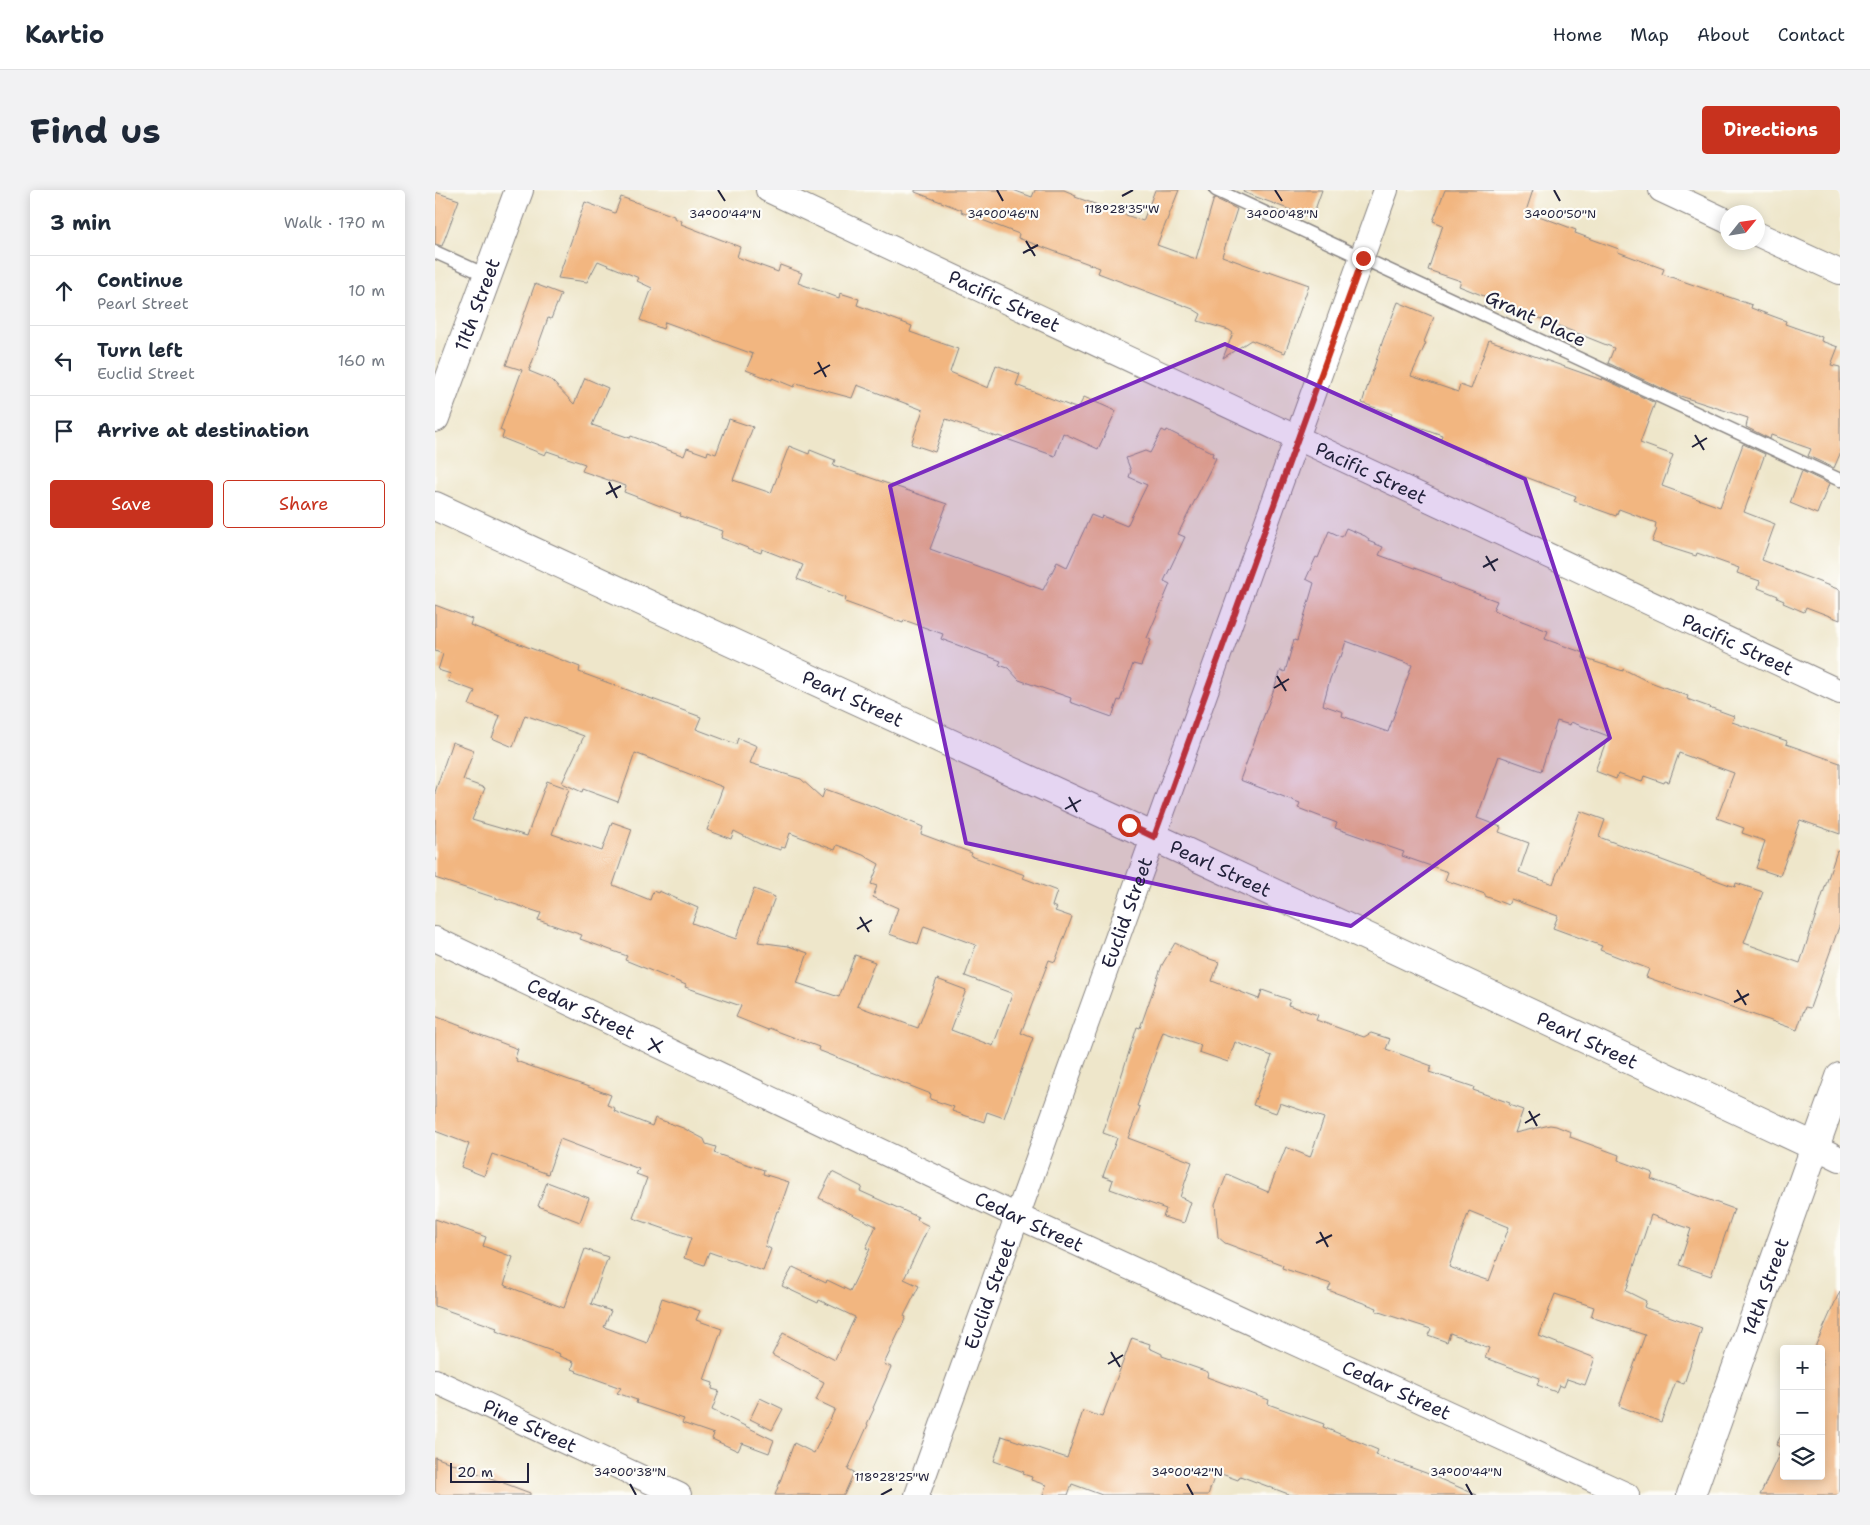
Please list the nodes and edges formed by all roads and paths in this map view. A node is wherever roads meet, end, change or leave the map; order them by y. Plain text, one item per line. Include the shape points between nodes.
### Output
1 (519, 190) edge
2 (768, 190) edge
3 (1216, 190) edge
4 (1386, 190) edge
5 (1661, 190) edge
6 (1720, 218) edge
7 (1765, 238) edge
8 (435, 252) edge
9 (1363, 258) junction
10 (1840, 272) edge
11 (487, 276) junction
12 (435, 418) edge
13 (1297, 437) junction
14 (1840, 480) edge
15 (435, 506) edge
16 (1840, 692) edge
17 (1154, 837) junction
18 (435, 939) edge
19 (1840, 1077) edge
20 (1816, 1147) junction
21 (1840, 1159) edge
22 (1017, 1216) junction
23 (435, 1381) edge
24 (679, 1495) edge
25 (917, 1495) edge
26 (1627, 1495) edge
27 (1692, 1495) edge

1 - 11 street, 11th Street
2 - 13 street, Pacific Street
3 - 9 lane, Grant Place
4 - 9 street, Euclid Street
5 - 6 street
7 - 10 street
8 - 11 lane
9 - 13 street, Euclid Street
9 - 14 lane, Grant Place
11 - 12 street, 11th Street
13 - 16 street, Pacific Street
13 - 17 street, Euclid Street
15 - 17 street, Pearl Street
17 - 20 street, Pearl Street
17 - 22 street, Euclid Street
18 - 22 street, Cedar Street
19 - 20 street, 14th Street
20 - 21 street, Pearl Street
20 - 27 street, 14th Street
22 - 25 street, Euclid Street
22 - 26 street, Cedar Street
23 - 24 street, Pine Street

